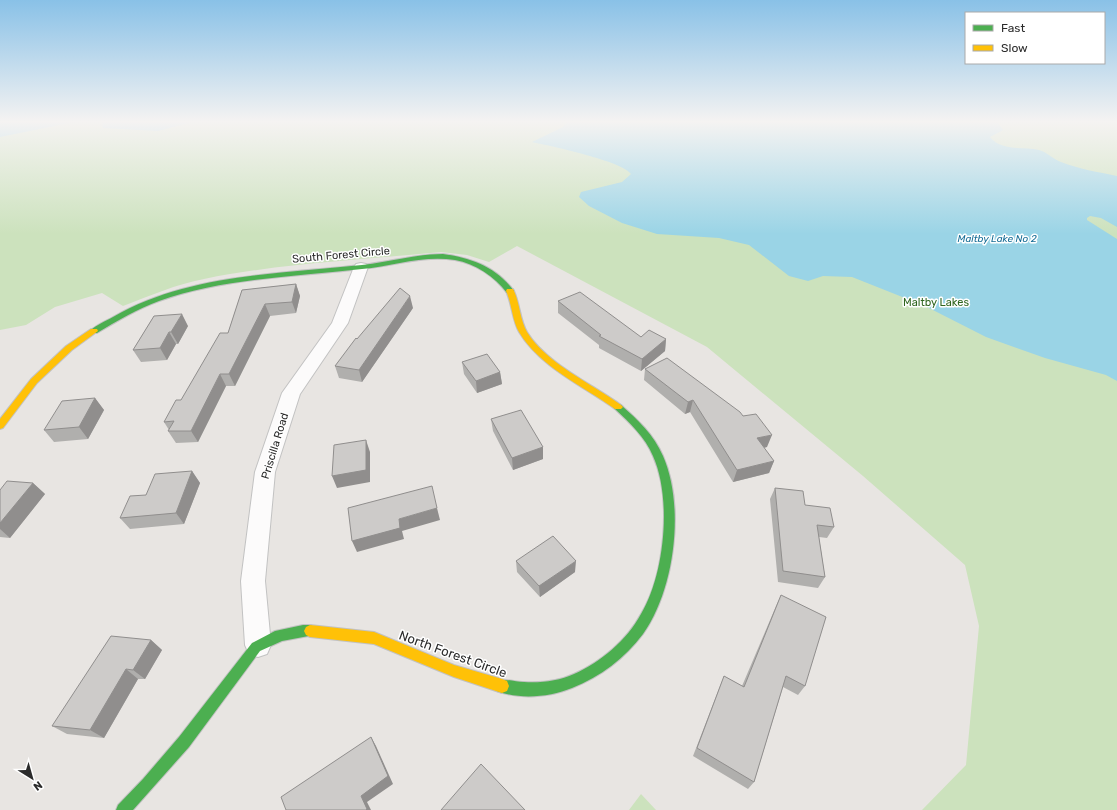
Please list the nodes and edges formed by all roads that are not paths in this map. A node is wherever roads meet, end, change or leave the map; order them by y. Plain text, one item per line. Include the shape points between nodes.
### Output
1 (361, 267) junction
2 (0, 426) edge
3 (652, 442) joint
4 (258, 645) junction
5 (123, 810) edge

1 - 2 street, South Forest Circle via 221,281 137,306 98,328 52,364 33,383
1 - 3 street, South Forest Circle via 405,260 450,257 470,261 490,270 513,298 517,308 517,320 523,334 554,363 625,412
1 - 4 street, Priscilla Road via 340,323 291,393 265,472 253,581
3 - 4 street, North Forest Circle via 669,479 671,506 666,559 659,584 648,614 638,631 605,663 586,676 562,687 538,691 510,689 483,682 373,638 310,630 285,634
4 - 5 street via 177,752

